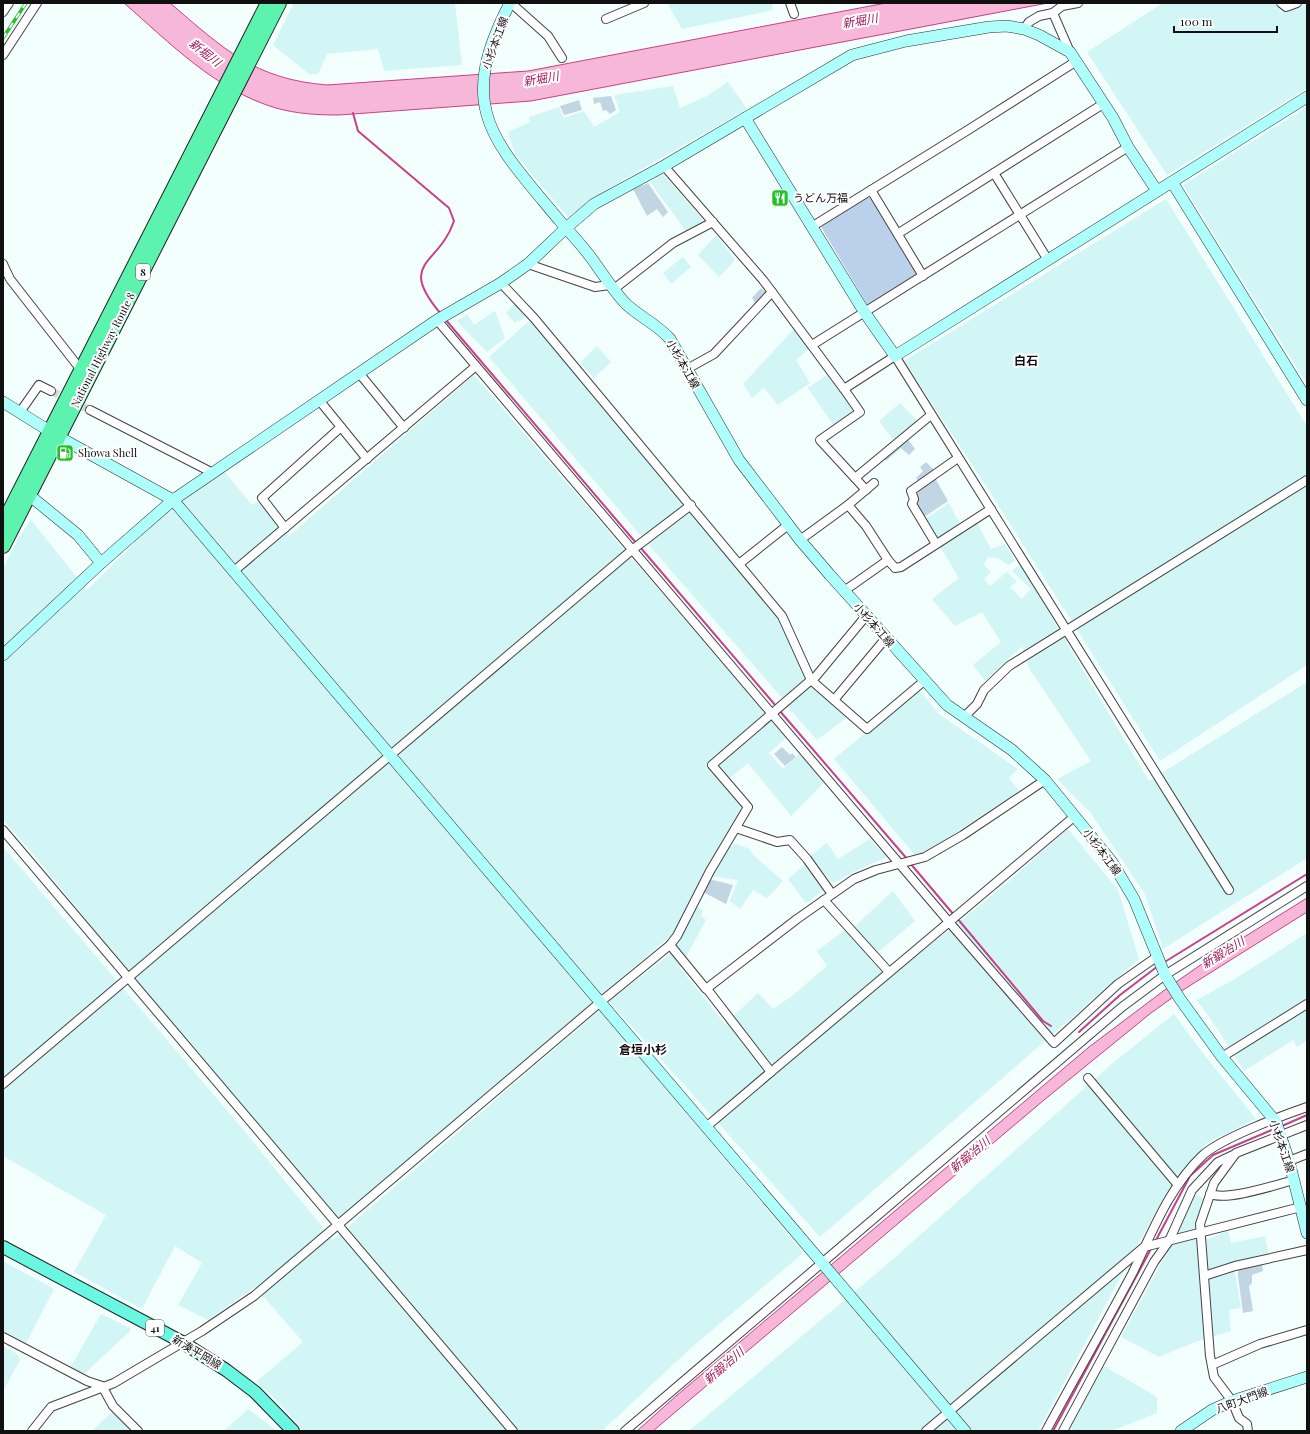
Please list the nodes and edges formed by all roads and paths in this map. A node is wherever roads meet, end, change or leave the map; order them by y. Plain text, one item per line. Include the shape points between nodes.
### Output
1 (9, 3) edge
2 (37, 3) edge
3 (268, 3) edge
4 (280, 3) edge
5 (510, 3) edge
6 (644, 3) edge
7 (790, 3) edge
8 (1078, 3) edge
9 (1280, 3) edge
10 (1297, 3) edge
11 (3, 12) edge
12 (1053, 13) junction
13 (794, 14) dead end
14 (606, 19) dead end
15 (1024, 28) junction
16 (256, 39) junction
17 (3, 55) edge
18 (1072, 57) junction
19 (562, 58) dead end
20 (1307, 97) edge
21 (223, 104) junction
22 (1103, 104) junction
23 (745, 118) junction
24 (1128, 147) junction
25 (664, 166) junction
26 (994, 173) junction
27 (1172, 182) junction
28 (871, 190) junction
29 (1157, 191) junction
30 (1021, 215) junction
31 (713, 222) junction
32 (813, 226) junction
33 (566, 228) junction
34 (899, 233) junction
35 (1048, 260) junction
36 (3, 264) edge
37 (528, 264) junction
38 (923, 276) junction
39 (501, 283) junction
40 (612, 288) junction
41 (772, 292) junction
42 (865, 313) junction
43 (436, 320) junction
44 (812, 345) junction
45 (895, 356) junction
46 (476, 366) junction
47 (687, 369) junction
48 (81, 370) junction
49 (359, 373) junction
50 (844, 389) junction
51 (51, 391) tunnel mouth
52 (319, 400) junction
53 (1307, 400) edge
54 (3, 402) edge
55 (90, 410) tunnel mouth
56 (20, 412) junction
57 (932, 415) junction
58 (340, 427) junction
59 (404, 428) junction
60 (55, 434) junction
61 (958, 458) junction
62 (367, 459) junction
63 (213, 473) junction
64 (855, 478) junction
65 (1307, 480) edge
66 (874, 483) dead end
67 (866, 490) junction
68 (29, 494) junction
69 (173, 500) junction
70 (691, 505) junction
71 (848, 505) junction
72 (991, 509) junction
73 (3, 524) edge
74 (788, 524) junction
75 (285, 528) junction
76 (800, 540) junction
77 (936, 544) junction
78 (3, 546) edge
79 (632, 550) junction
80 (888, 560) junction
81 (101, 563) junction
82 (739, 564) junction
83 (234, 571) junction
84 (844, 591) junction
85 (866, 616) junction
86 (1066, 631) junction
87 (886, 638) junction
88 (3, 655) edge
89 (811, 680) junction
90 (924, 681) junction
91 (834, 700) junction
92 (771, 714) junction
93 (964, 717) junction
94 (390, 755) junction
95 (1045, 780) junction
96 (1075, 816) junction
97 (736, 828) junction
98 (3, 830) edge
99 (900, 864) junction
100 (1307, 886) edge
101 (1229, 890) dead end
102 (832, 894) junction
103 (824, 900) junction
104 (948, 922) junction
105 (670, 945) junction
106 (1158, 956) junction
107 (889, 972) junction
108 (1166, 975) junction
109 (128, 978) junction
110 (707, 989) junction
111 (600, 1002) junction
112 (1307, 1004) edge
113 (1222, 1057) junction
114 (771, 1072) junction
115 (1088, 1078) dead end
116 (3, 1084) edge
117 (1307, 1107) edge
118 (1275, 1121) junction
119 (1307, 1125) edge
120 (706, 1127) junction
121 (1279, 1134) junction
122 (1236, 1153) junction
123 (1307, 1154) edge
124 (1289, 1162) junction
125 (1294, 1180) junction
126 (1178, 1185) junction
127 (1210, 1194) junction
128 (1304, 1205) edge
129 (337, 1226) junction
130 (1202, 1233) junction
131 (1307, 1233) edge
132 (1169, 1241) junction
133 (3, 1247) edge
134 (1144, 1247) junction
135 (1307, 1250) edge
136 (823, 1264) junction
137 (1204, 1276) junction
138 (1307, 1330) edge
139 (3, 1337) edge
140 (182, 1342) junction
141 (1212, 1365) junction
142 (1307, 1377) edge
143 (102, 1386) junction
144 (1232, 1401) junction
145 (948, 1412) junction
146 (32, 1431) edge
147 (138, 1431) edge
148 (293, 1431) edge
149 (513, 1431) edge
150 (625, 1431) edge
151 (926, 1431) edge
152 (964, 1431) edge
153 (1046, 1431) edge
154 (1063, 1431) edge
155 (1181, 1431) edge
156 (1248, 1431) edge

1 - 11 street
2 - 17 street
3 - 16 highway, National Highway Route 8 / 8
4 - 16 highway, National Highway Route 8 / 8
5 - 19 street via 548,36
5 - 33 street, 小杉本江線 via 499,25 484,73 484,107 490,128 503,150
6 - 14 street
7 - 13 street
8 - 12 street via 1062,6
9 - 10 street via 1286,7
12 - 15 street via 1039,16
12 - 18 street
15 - 18 street
15 - 23 street via 989,27 906,41 852,55
16 - 21 highway, National Highway Route 8 / 8
18 - 22 street
18 - 28 street
20 - 27 street
21 - 48 highway, National Highway Route 8 / 8
21 - 60 highway, National Highway Route 8 / 8
22 - 24 street
22 - 26 street
23 - 25 street
23 - 32 street
24 - 29 street
24 - 30 street
25 - 31 street
25 - 33 street via 594,204
26 - 30 street
26 - 34 street
27 - 29 street
27 - 53 street
28 - 32 street
28 - 34 street
29 - 35 street
30 - 35 street
30 - 38 street
31 - 40 street via 674,243
31 - 41 street
32 - 42 street
33 - 37 street
33 - 40 street, 小杉本江線 via 592,258
34 - 38 street
35 - 45 street
36 - 48 street via 10,279
37 - 39 street
37 - 40 street via 595,287
38 - 42 street
39 - 43 street
39 - 70 street via 539,324
40 - 47 street, 小杉本江線 via 626,304 664,332
41 - 44 street
41 - 47 street via 714,354
42 - 44 street
42 - 45 street
43 - 46 street
43 - 49 street
44 - 50 street
45 - 50 street
45 - 57 street
46 - 59 street
46 - 79 street
47 - 74 street, 小杉本江線 via 739,460
48 - 60 highway, National Highway Route 8 / 8
49 - 52 street
49 - 59 street
50 - 64 street via 860,412 820,440
51 - 56 street via 39,385
52 - 58 street
52 - 63 street
54 - 56 street
55 - 63 street
56 - 60 street
57 - 61 street
57 - 64 street
58 - 62 street
58 - 75 street via 262,498
59 - 62 street
60 - 68 highway, National Highway Route 8 / 8
60 - 69 street
60 - 73 highway, National Highway Route 8 / 8
61 - 72 street
61 - 77 street via 911,492 914,499 912,504
62 - 75 street
63 - 69 street
64 - 67 street
65 - 86 street
66 - 67 street
67 - 71 street
68 - 78 highway, National Highway Route 8 / 8
68 - 81 street via 78,535
69 - 81 street
69 - 83 street
70 - 79 street
70 - 82 street
71 - 76 street
71 - 80 street via 866,526
72 - 77 street
72 - 86 street
74 - 76 street, 小杉本江線
74 - 82 street
75 - 83 street
76 - 84 street, 小杉本江線
77 - 80 street via 901,567 895,568
79 - 92 street
79 - 94 street
80 - 84 street
81 - 88 street
82 - 89 street via 782,616
83 - 94 street
84 - 85 street, 小杉本江線
85 - 87 street, 小杉本江線
85 - 89 street
86 - 93 street via 1009,666 984,690
86 - 101 street
87 - 90 street, 小杉本江線
87 - 91 street
89 - 91 street
89 - 92 street
90 - 91 street via 867,729
90 - 93 street, 小杉本江線
92 - 97 street via 712,765 748,807
92 - 99 street
93 - 95 street, 小杉本江線 via 1012,750
94 - 109 street
94 - 111 street
95 - 96 street, 小杉本江線
95 - 99 street via 963,835 925,857
96 - 104 street
96 - 106 street, 小杉本江線 via 1112,862 1134,899
97 - 102 street via 777,842 790,840
97 - 105 street
98 - 109 street
99 - 102 street via 854,879
99 - 104 street
100 - 108 street
102 - 103 street
103 - 107 street
103 - 110 street
104 - 106 street via 1054,1043 1118,984
104 - 107 street
105 - 110 street
105 - 111 street
106 - 108 street, 小杉本江線
107 - 114 street
108 - 113 street, 小杉本江線
108 - 136 street via 1122,1007
109 - 116 street
109 - 129 street
110 - 114 street
111 - 120 street
111 - 129 street
112 - 113 street
113 - 118 street, 小杉本江線
114 - 120 street
115 - 126 street
117 - 118 street
118 - 121 street, 小杉本江線
118 - 126 street via 1215,1146 1204,1154
119 - 121 street
120 - 136 street
121 - 122 street
121 - 124 street, 小杉本江線
122 - 127 street via 1214,1183
122 - 132 street via 1218,1162 1192,1190
123 - 124 street
124 - 125 street, 小杉本江線
125 - 127 street via 1259,1190 1228,1195
125 - 128 street, 小杉本江線
126 - 134 street
127 - 130 street via 1200,1224
128 - 130 street
128 - 131 street, 小杉本江線
129 - 140 street via 254,1296
129 - 149 street
130 - 132 street
130 - 137 street
132 - 134 street
132 - 154 street via 1154,1262
133 - 140 main road, 新湊平岡線 / 41
134 - 145 street
134 - 153 street
135 - 137 street via 1235,1266
136 - 145 street
136 - 150 street
137 - 141 street via 1207,1337
138 - 141 street via 1260,1344
139 - 143 street via 87,1381
140 - 143 street via 114,1383
140 - 148 main road, 新湊平岡線 / 41 via 255,1392
141 - 144 street via 1214,1377
142 - 144 street, 八町大門線
143 - 146 street via 51,1407
143 - 147 street via 113,1406
144 - 155 street, 八町大門線 via 1212,1410
144 - 156 street
145 - 151 street
145 - 152 street

